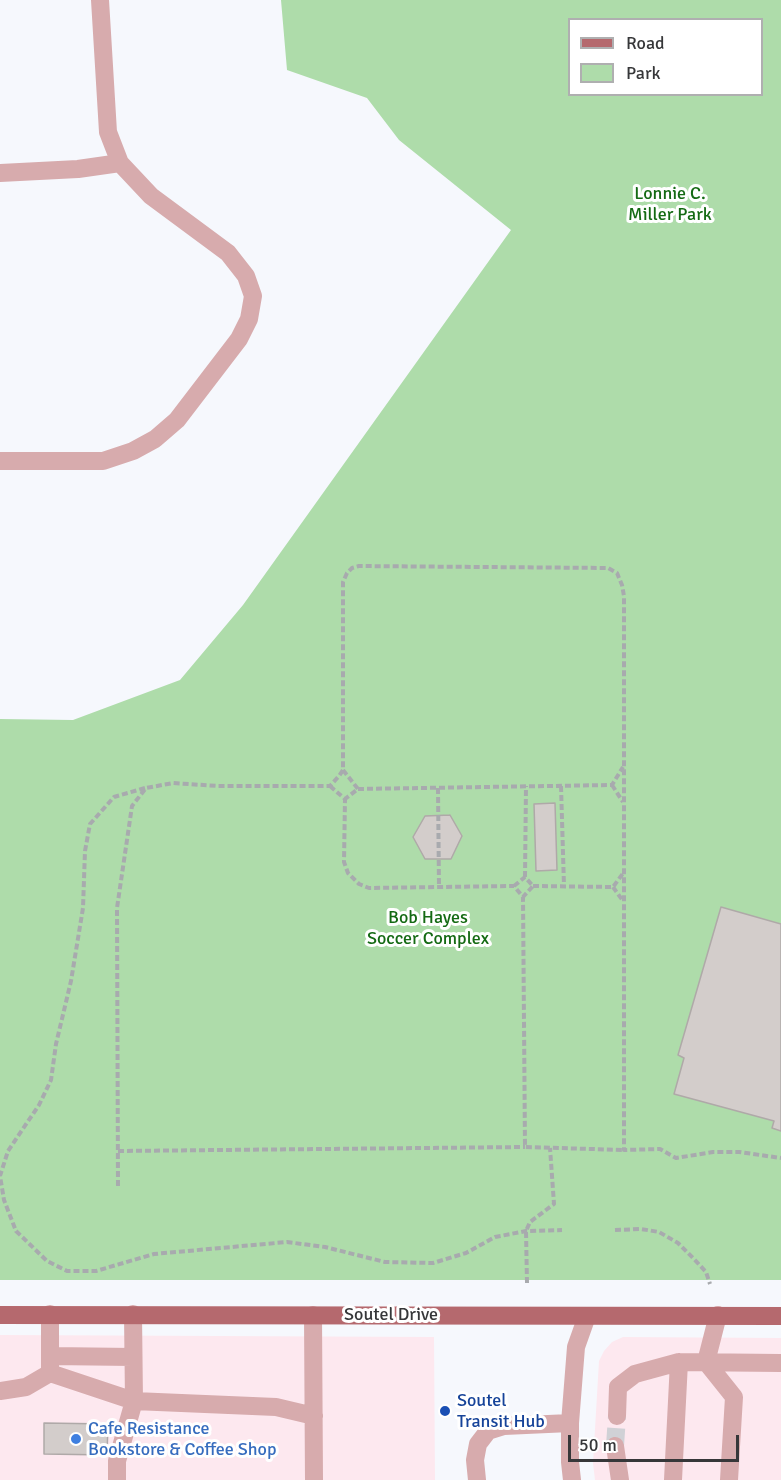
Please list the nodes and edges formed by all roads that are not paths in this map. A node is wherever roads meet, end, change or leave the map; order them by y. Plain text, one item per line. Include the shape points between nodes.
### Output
1 (100, 0) edge
2 (120, 163) junction
3 (0, 173) edge
4 (0, 461) edge
5 (50, 1314) junction
6 (133, 1314) junction
7 (0, 1315) edge
8 (313, 1315) junction
9 (718, 1315) junction
10 (586, 1316) junction
11 (781, 1316) edge
12 (134, 1357) junction
13 (680, 1362) junction
14 (706, 1362) junction
15 (781, 1363) edge
16 (50, 1365) junction
17 (0, 1391) edge
18 (134, 1401) junction
19 (314, 1416) junction
20 (617, 1416) tunnel mouth
21 (570, 1422) junction
22 (615, 1446) tunnel mouth
23 (117, 1480) edge
24 (314, 1480) edge
25 (477, 1480) edge
26 (572, 1480) edge
27 (620, 1480) edge
28 (673, 1480) edge
29 (729, 1480) edge

1 - 2 street via 108,132
2 - 3 street
2 - 4 street via 152,196 228,253 246,276 253,296 249,319 239,339 177,420 155,439 103,461
5 - 6 main road, Soutel Drive
5 - 7 main road, Soutel Drive
5 - 16 street
6 - 8 main road, Soutel Drive
6 - 12 street
8 - 10 main road, Soutel Drive
8 - 19 street
9 - 10 main road, Soutel Drive
9 - 11 main road, Soutel Drive
9 - 14 street
10 - 21 street via 576,1347
12 - 16 street
12 - 18 street
13 - 14 street
13 - 20 street via 635,1374 618,1387
13 - 28 street
14 - 15 street
14 - 29 street via 734,1397
16 - 17 street via 26,1387
16 - 18 street
18 - 19 street via 276,1407
18 - 23 street via 117,1461
19 - 24 street
21 - 25 street via 504,1426 488,1431 478,1444
21 - 26 street
22 - 27 street

